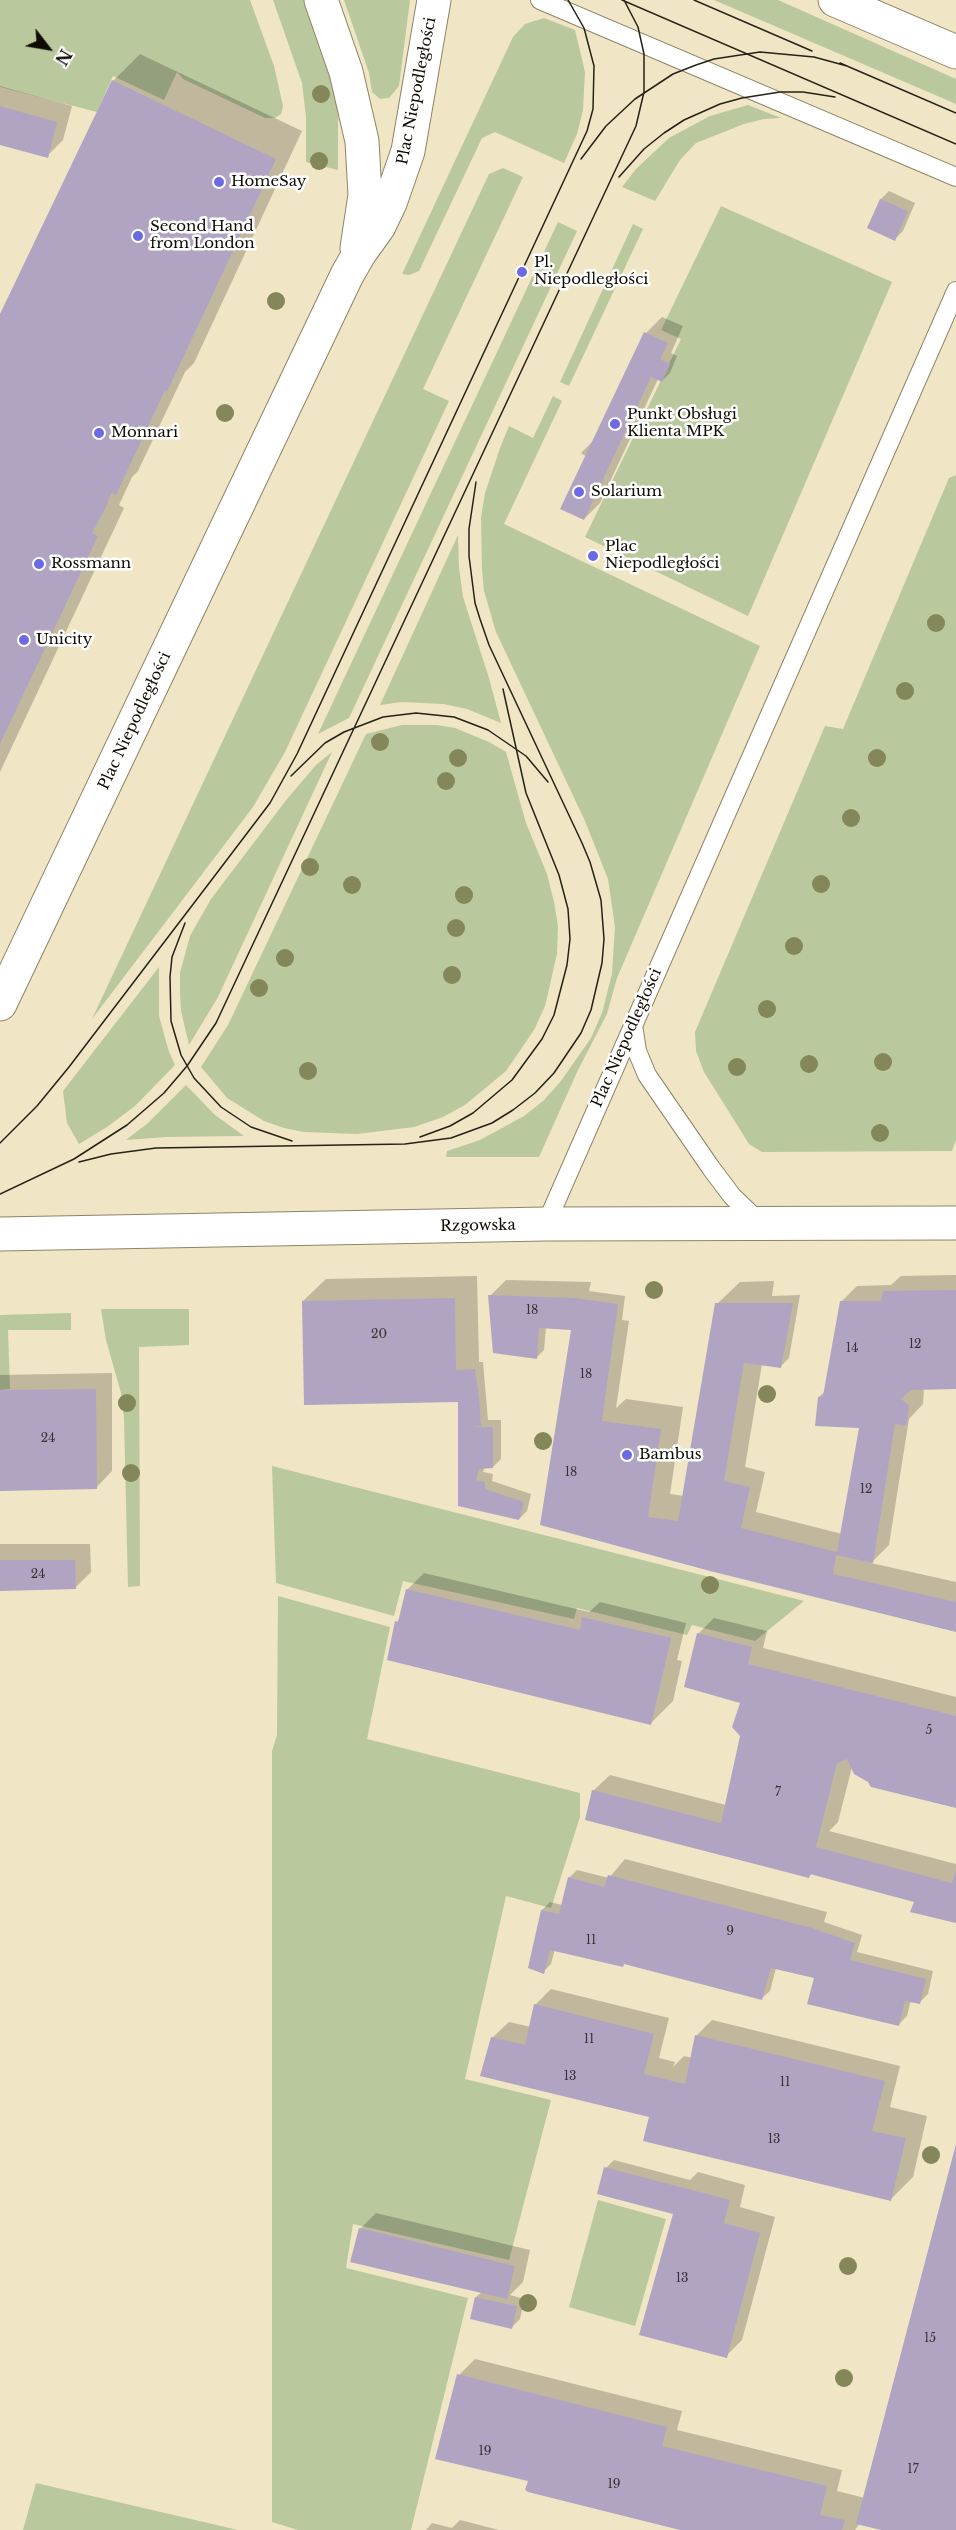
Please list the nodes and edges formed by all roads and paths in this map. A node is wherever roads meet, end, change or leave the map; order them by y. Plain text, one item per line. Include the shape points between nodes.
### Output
1 (321, 0) edge
2 (434, 0) edge
3 (540, 0) edge
4 (835, 0) edge
5 (956, 52) edge
6 (956, 177) edge
7 (347, 275) junction
8 (956, 291) edge
9 (0, 1004) edge
10 (633, 1024) junction
11 (760, 1223) junction
12 (956, 1223) edge
13 (546, 1224) junction
14 (0, 1234) edge

1 - 7 street, Plac Niepodległości via 346,72 362,141 363,219
2 - 7 street, Plac Niepodległości via 403,168 379,226
3 - 6 lane
4 - 5 street
7 - 9 street, Plac Niepodległości
8 - 10 lane, Plac Niepodległości
10 - 11 lane via 637,1051 647,1075 732,1196
10 - 13 lane, Plac Niepodległości
11 - 12 street, Rzgowska
11 - 13 street, Rzgowska
13 - 14 street, Rzgowska

